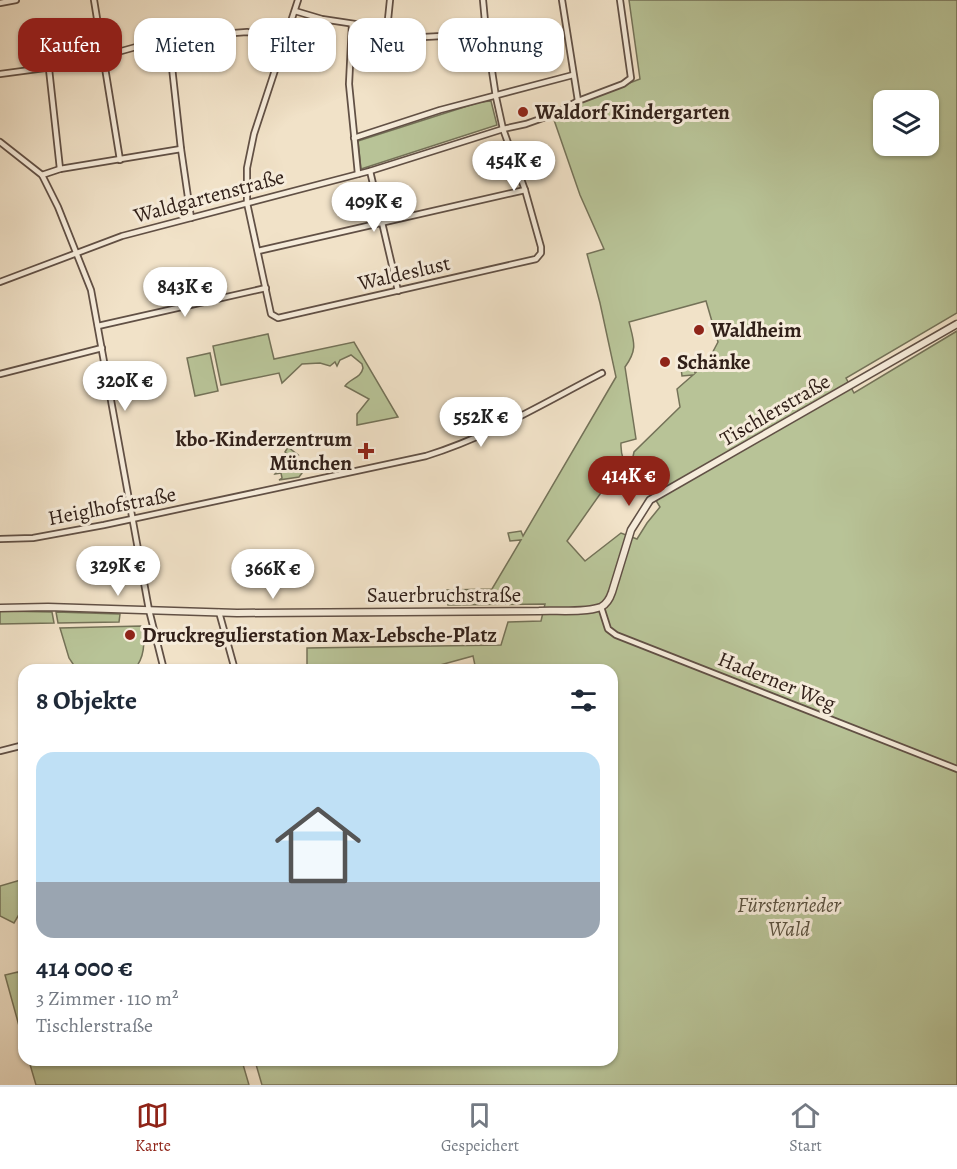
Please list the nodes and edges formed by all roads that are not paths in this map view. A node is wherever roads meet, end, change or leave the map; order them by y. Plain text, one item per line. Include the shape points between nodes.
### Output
1 (16, 0) edge
2 (94, 0) edge
3 (298, 0) edge
4 (390, 0) edge
5 (483, 0) edge
6 (562, 0) edge
7 (621, 0) edge
8 (0, 3) edge
9 (295, 11) junction
10 (97, 18) edge
11 (293, 18) edge
12 (389, 18) edge
13 (485, 18) edge
14 (348, 23) edge
15 (20, 72) edge
16 (49, 72) edge
17 (107, 72) edge
18 (173, 72) edge
19 (274, 72) edge
20 (349, 72) edge
21 (492, 72) edge
22 (0, 74) edge
23 (573, 75) junction
24 (495, 97) junction
25 (578, 101) junction
26 (503, 129) junction
27 (354, 138) junction
28 (0, 142) edge
29 (181, 149) junction
30 (120, 160) junction
31 (60, 170) junction
32 (370, 171) junction
33 (357, 174) junction
34 (42, 175) junction
35 (525, 190) junction
36 (247, 203) junction
37 (191, 218) junction
38 (383, 222) junction
39 (258, 251) junction
40 (76, 252) junction
41 (0, 282) edge
42 (266, 288) junction
43 (398, 291) junction
44 (957, 324) edge
45 (99, 326) junction
46 (102, 348) junction
47 (602, 373) dead end
48 (0, 374) edge
49 (133, 519) junction
50 (0, 539) edge
51 (601, 607) junction
52 (0, 608) edge
53 (149, 610) junction
54 (219, 612) junction
55 (162, 664) edge
56 (233, 664) edge
57 (18, 746) edge
58 (0, 751) edge
59 (957, 770) edge

1 - 8 street
2 - 10 street
3 - 9 street
4 - 12 street
5 - 13 street
6 - 23 street
7 - 25 street, Waldgartenstraße via 631,78
9 - 11 street
9 - 14 street
15 - 22 street
16 - 31 street
17 - 30 street
18 - 29 street
19 - 36 street via 254,134 247,168
20 - 27 street
21 - 24 street
23 - 24 street
23 - 25 street
24 - 26 street
24 - 27 street
25 - 26 street, Waldgartenstraße via 554,114
26 - 32 street, Waldgartenstraße
26 - 35 street
27 - 33 street
28 - 34 street
29 - 30 street
29 - 37 street
30 - 31 street
31 - 34 street
32 - 33 street, Waldgartenstraße
32 - 38 street
33 - 36 street, Waldgartenstraße
34 - 40 street
35 - 38 street
35 - 43 street, Waldeslust via 541,253 536,260
36 - 37 street, Waldgartenstraße
36 - 39 street
37 - 40 street, Waldgartenstraße
38 - 39 street
38 - 43 street
39 - 42 street
40 - 41 street, Waldgartenstraße
40 - 45 street via 91,290
42 - 43 street, Waldeslust via 271,314 278,318
42 - 45 street
44 - 51 street, Tischlerstraße via 650,500 631,530 609,600
45 - 46 street
46 - 48 street
46 - 49 street
47 - 49 street, Heiglhofstraße via 447,450
49 - 50 street, Heiglhofstraße via 33,538
49 - 53 street
51 - 54 street, Sauerbruchstraße via 530,611
51 - 59 street, Haderner Weg via 608,629 616,635
52 - 53 street, Sauerbruchstraße
53 - 54 street, Sauerbruchstraße
53 - 55 street
54 - 56 street
57 - 58 street

